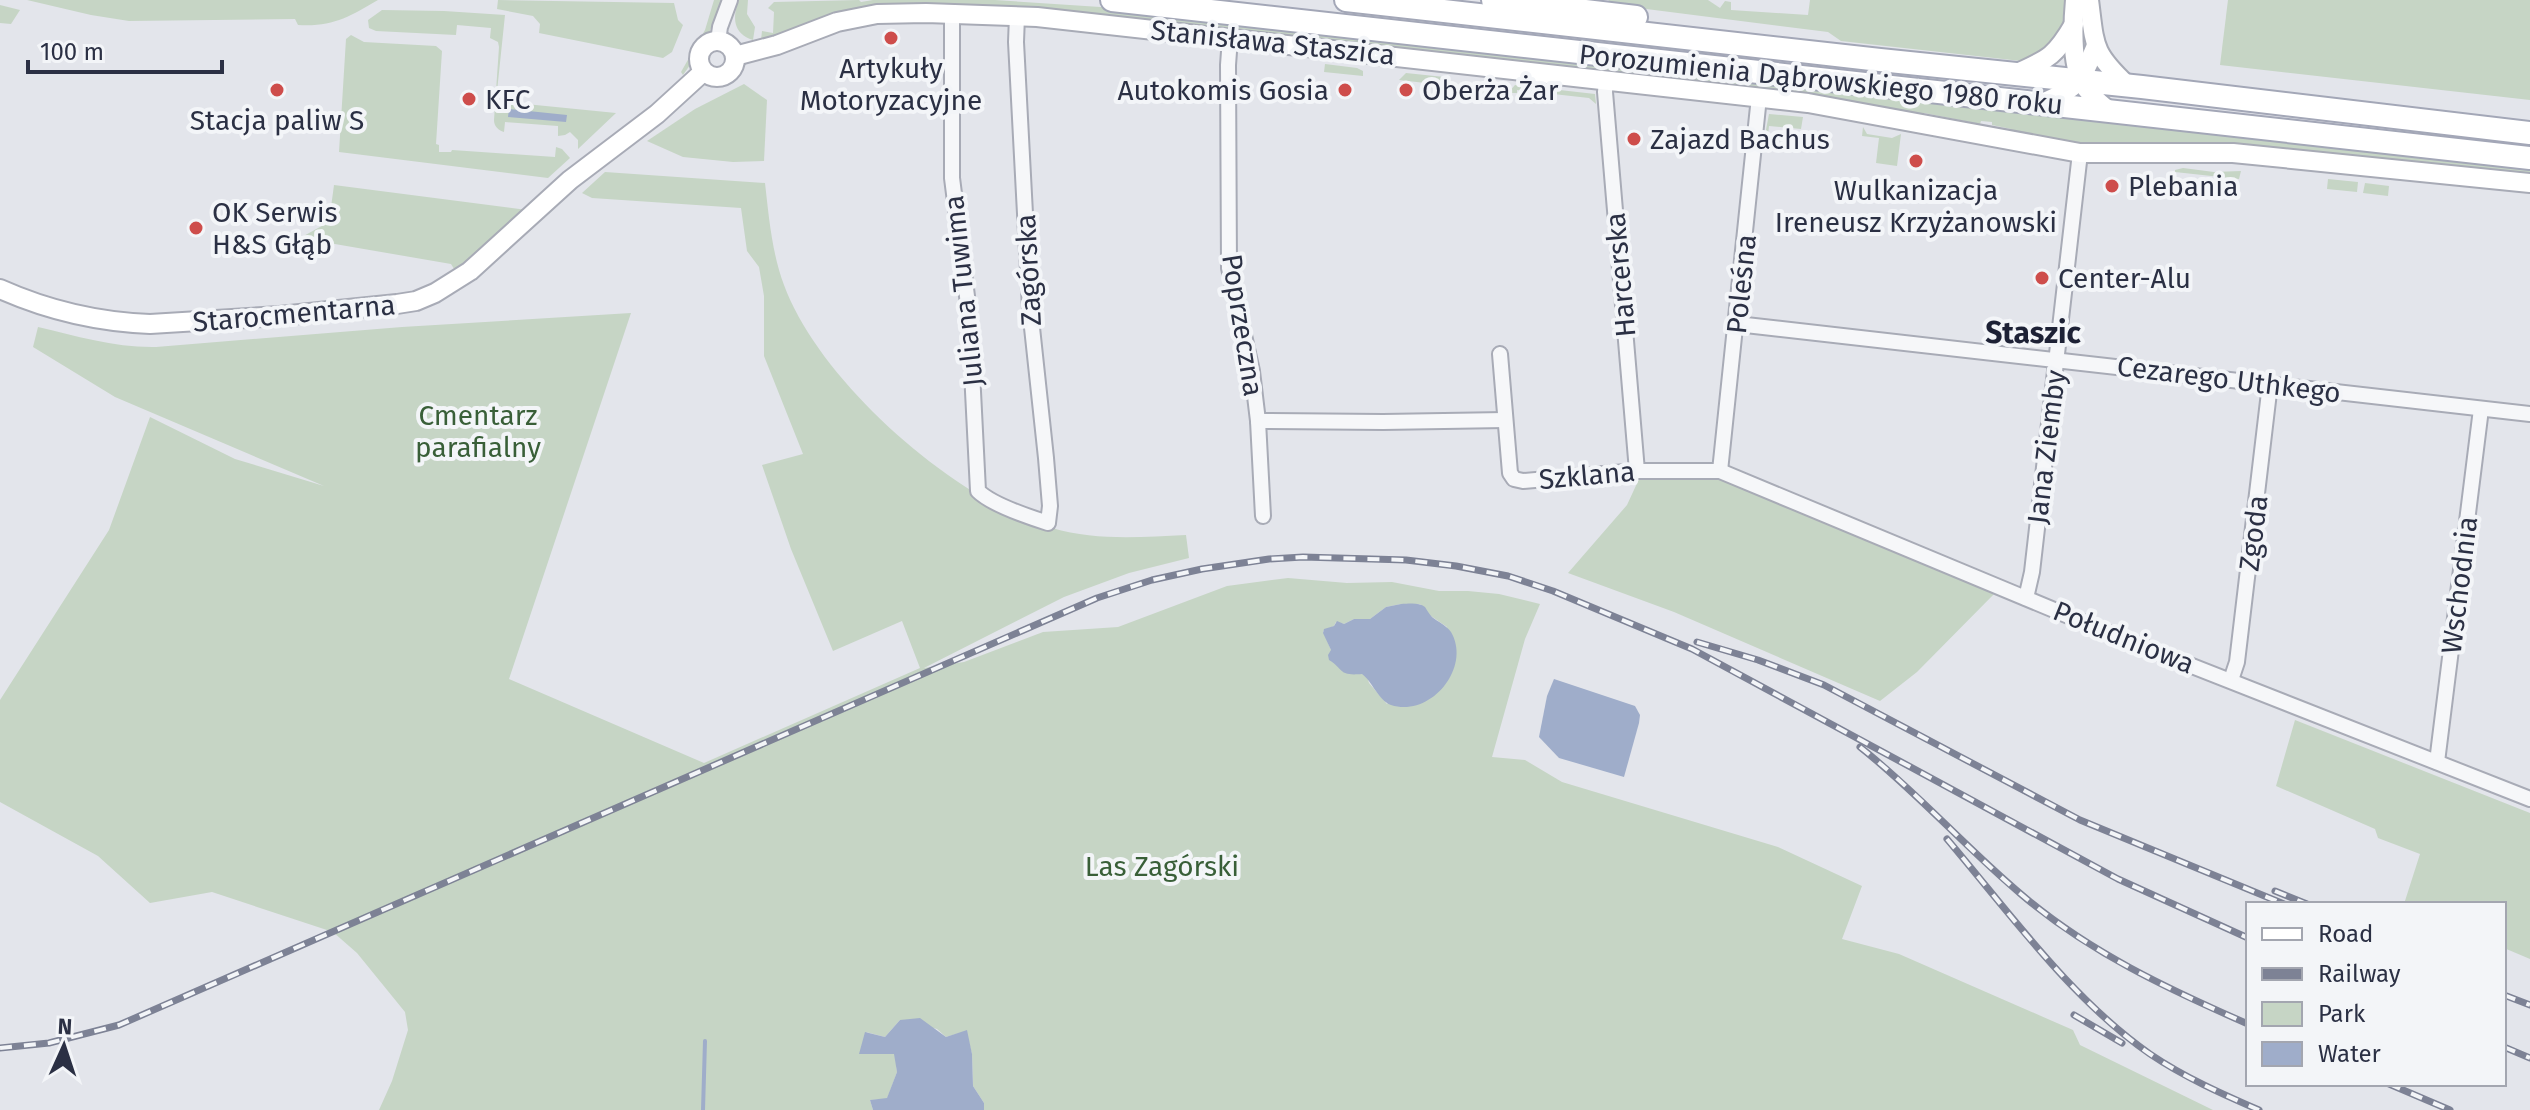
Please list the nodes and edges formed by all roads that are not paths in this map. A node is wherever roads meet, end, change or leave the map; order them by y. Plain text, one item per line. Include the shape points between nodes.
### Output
1 (730, 0) edge
2 (1112, 0) edge
3 (1346, 0) edge
4 (1493, 0) edge
5 (2075, 0) edge
6 (2089, 0) edge
7 (952, 13) junction
8 (1017, 16) junction
9 (2074, 24) junction
10 (1230, 38) junction
11 (718, 41) junction
12 (1770, 48) junction
13 (2095, 48) junction
14 (735, 56) junction
15 (703, 72) junction
16 (2014, 75) junction
17 (1606, 80) junction
18 (2081, 81) junction
19 (2127, 85) junction
20 (1759, 97) junction
21 (2041, 104) junction
22 (2108, 110) junction
23 (2530, 133) edge
24 (2080, 153) junction
25 (2530, 158) edge
26 (2530, 183) edge
27 (0, 289) edge
28 (1737, 324) junction
29 (1500, 354) dead end
30 (2057, 359) junction
31 (2270, 384) junction
32 (2481, 409) junction
33 (2530, 414) edge
34 (1505, 420) junction
35 (1258, 421) junction
36 (1637, 471) junction
37 (1720, 471) junction
38 (1263, 516) dead end
39 (1048, 523) joint
40 (2026, 598) junction
41 (2231, 680) junction
42 (2437, 762) junction
43 (2530, 799) edge

1 - 11 street
2 - 21 main road, Porozumienia Dąbrowskiego 1980 roku
3 - 12 main road, Porozumienia Dąbrowskiego 1980 roku
4 - 12 main road via 1657,20
5 - 9 street
6 - 13 street
7 - 8 street, Stanisława Staszica
7 - 14 street, Stanisława Staszica via 848,19
7 - 39 street, Juliana Tuwima via 952,178 969,312 978,491
8 - 10 street, Stanisława Staszica
8 - 39 street, Zagórska via 1030,309
9 - 16 street via 2049,59
9 - 18 street
10 - 17 street, Stanisława Staszica
10 - 35 street, Poprzeczna via 1229,268 1250,356
11 - 14 street via 731,47
11 - 15 street via 700,53
12 - 16 main road, Porozumienia Dąbrowskiego 1980 roku
13 - 18 street
13 - 19 street
14 - 15 street via 723,77
15 - 27 street, Starocmentarna via 570,180 470,271 416,301 324,313 150,324 76,314
16 - 18 main road, Porozumienia Dąbrowskiego 1980 roku
17 - 20 street, Stanisława Staszica
17 - 36 street, Harcerska
18 - 19 main road, Porozumienia Dąbrowskiego 1980 roku
18 - 21 street
18 - 22 street
19 - 23 main road, Porozumienia Dąbrowskiego 1980 roku
20 - 24 street, Stanisława Staszica
20 - 28 street, Poleśna
21 - 22 main road, Porozumienia Dąbrowskiego 1980 roku
22 - 25 main road, Porozumienia Dąbrowskiego 1980 roku
24 - 26 street, Stanisława Staszica via 2233,153
24 - 30 street, Jana Ziemby
28 - 30 street, Cezarego Uthkego
28 - 37 street, Poleśna
29 - 34 street, Szklana
30 - 31 street, Cezarego Uthkego
30 - 40 street, Jana Ziemby
31 - 32 street, Cezarego Uthkego
31 - 41 street, Zgoda
32 - 33 street, Cezarego Uthkego
32 - 42 street, Wschodnia
34 - 35 street
34 - 36 street, Szklana via 1514,479
35 - 38 street, Poprzeczna
36 - 37 street, Szklana
37 - 40 street, Południowa
40 - 41 street, Południowa
41 - 42 street, Południowa
42 - 43 street, Południowa

